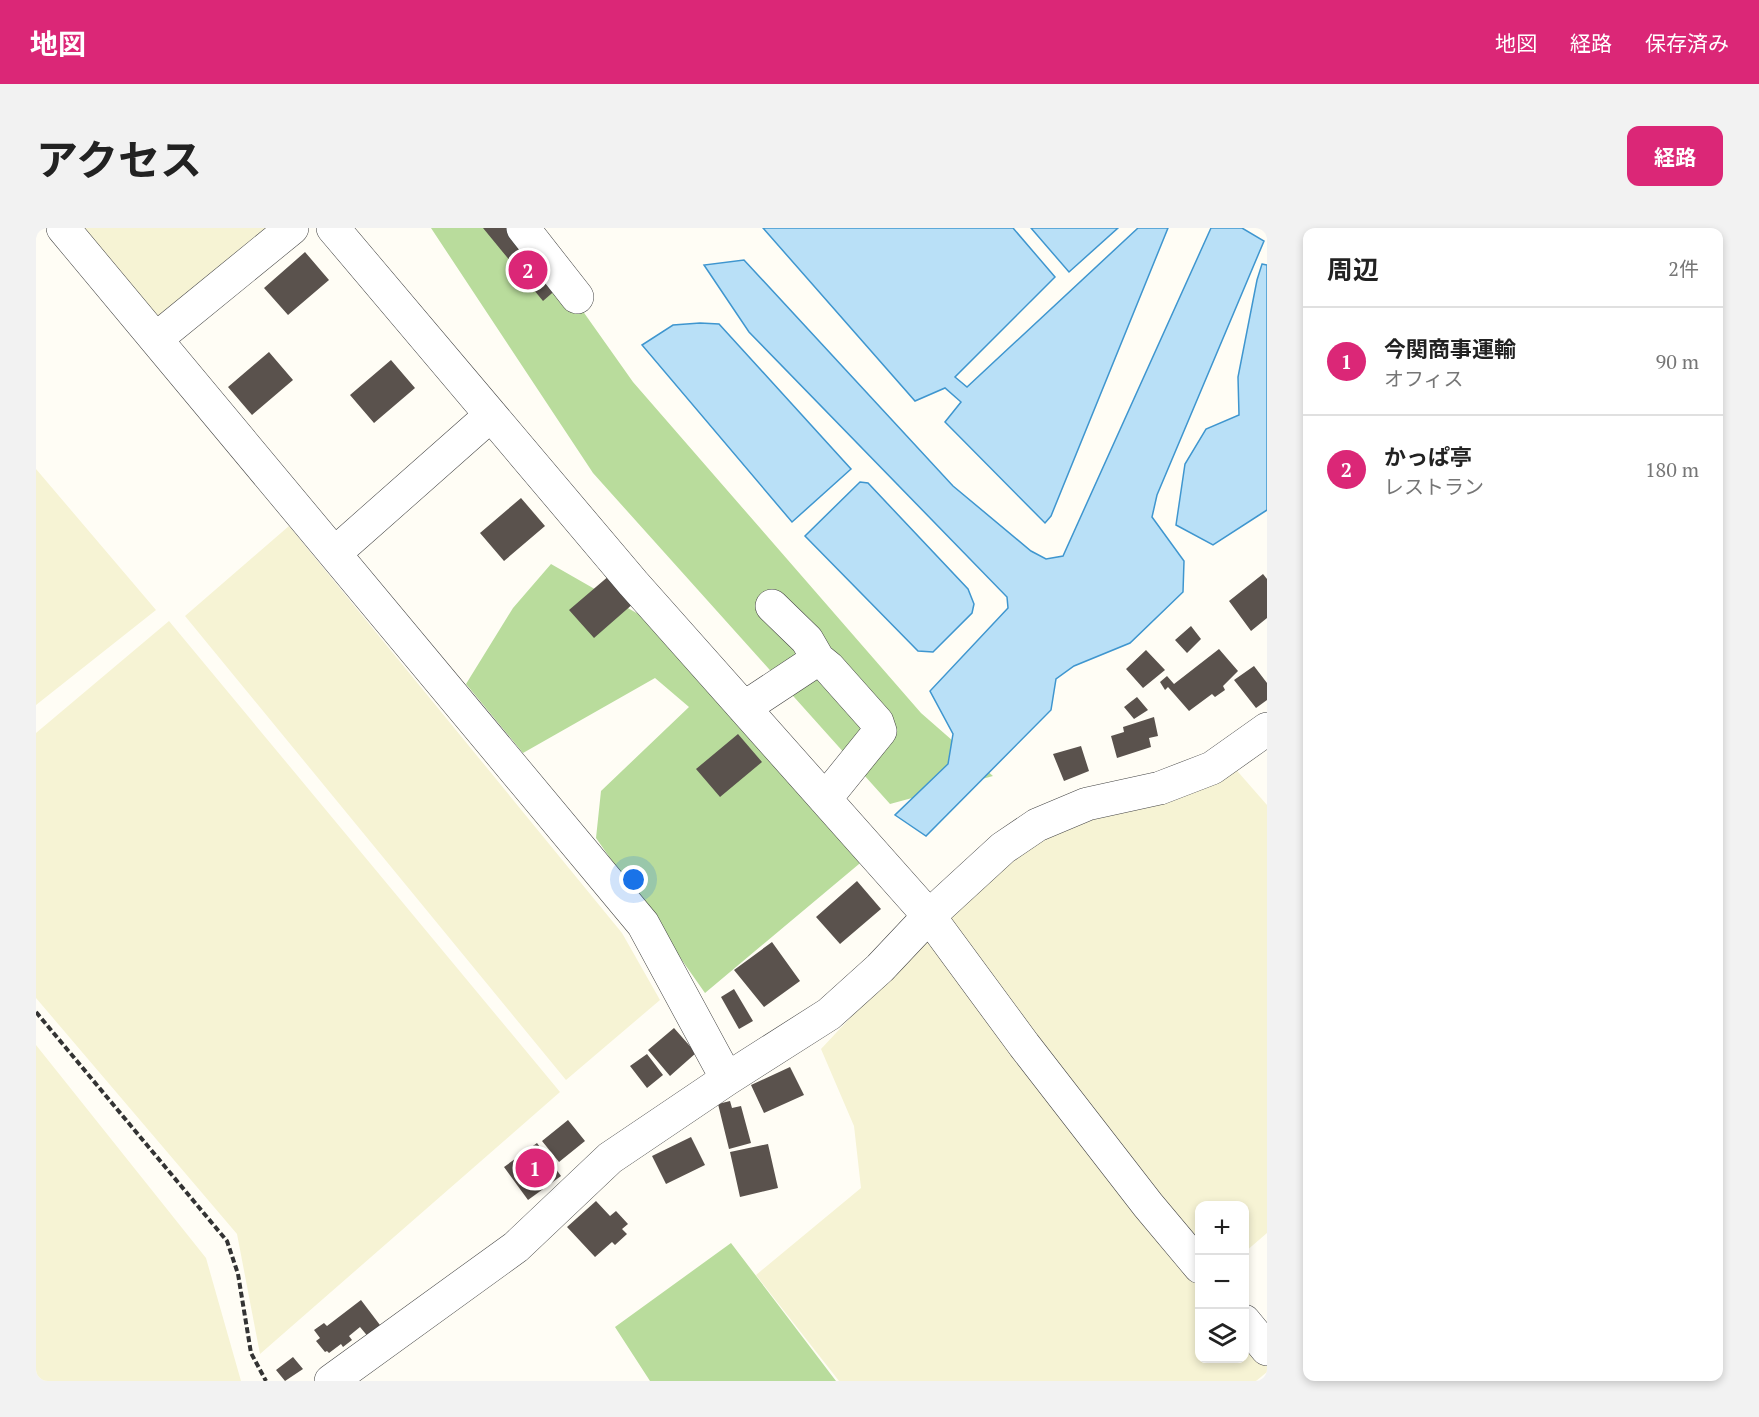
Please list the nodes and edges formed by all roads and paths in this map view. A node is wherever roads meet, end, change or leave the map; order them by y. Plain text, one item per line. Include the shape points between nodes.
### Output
1 (63, 228) edge
2 (292, 228) edge
3 (333, 228) edge
4 (523, 228) edge
5 (577, 297) dead end
6 (156, 339) junction
7 (491, 416) junction
8 (335, 553) junction
9 (772, 606) dead end
10 (818, 659) junction
11 (744, 708) junction
12 (1267, 729) edge
13 (825, 799) junction
14 (929, 916) junction
15 (36, 1012) edge
16 (727, 1079) junction
17 (1195, 1261) edge
18 (1249, 1326) edge
19 (1267, 1349) edge
20 (266, 1381) edge
21 (331, 1381) edge

1 - 6 street
2 - 6 street
3 - 7 street
4 - 5 street
6 - 8 street
7 - 8 street
7 - 11 street
8 - 16 street via 643,924
9 - 10 street via 807,640
10 - 11 street
10 - 13 street via 877,722 880,731
11 - 13 street
12 - 14 street via 1212,768 1160,788 1087,804 1037,825 1003,848
13 - 14 street
14 - 16 street via 829,1014
14 - 17 street via 1031,1054
15 - 20 path via 227,1241 238,1274 251,1353
16 - 21 street via 610,1158 516,1247
18 - 19 street

